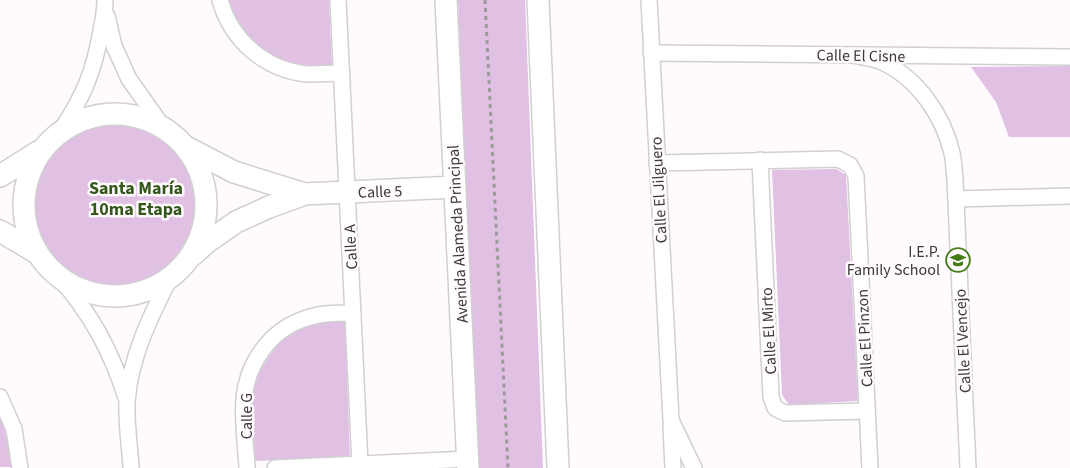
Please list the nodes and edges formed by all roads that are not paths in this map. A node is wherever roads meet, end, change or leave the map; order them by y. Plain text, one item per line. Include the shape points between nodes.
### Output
1 (220, 0) edge
2 (338, 0) edge
3 (446, 0) edge
4 (538, 0) edge
5 (649, 0) edge
6 (105, 5) edge
7 (651, 53) junction
8 (853, 55) junction
9 (1070, 57) edge
10 (342, 72) junction
11 (163, 127) junction
12 (62, 129) junction
13 (186, 147) junction
14 (41, 150) junction
15 (760, 160) junction
16 (657, 162) junction
17 (0, 176) edge
18 (455, 188) junction
19 (347, 192) junction
20 (304, 194) junction
21 (1070, 196) edge
22 (956, 199) junction
23 (0, 231) edge
24 (37, 253) junction
25 (190, 257) junction
26 (58, 276) junction
27 (170, 278) junction
28 (353, 313) junction
29 (0, 397) edge
30 (127, 402) junction
31 (868, 411) junction
32 (671, 420) junction
33 (360, 464) junction
34 (468, 464) edge
35 (20, 468) edge
36 (131, 468) edge
37 (247, 468) edge
38 (275, 468) edge
39 (558, 468) edge
40 (673, 468) edge
41 (694, 468) edge
42 (870, 468) edge
43 (968, 468) edge

1 - 10 street via 236,35 260,57 290,71 306,74
2 - 10 street, Calle A
3 - 18 street, Avenida Alameda Principal
4 - 39 street
5 - 7 street, Calle El Jilguero
6 - 11 street via 114,46 129,79
6 - 12 street via 96,60 86,89
7 - 8 street, Calle El Cisne
7 - 16 street, Calle El Jilguero
8 - 9 street, Calle El Cisne
8 - 22 street, Calle El Vencejo via 880,61 899,73 932,105 945,129 952,154
10 - 19 street, Calle A
11 - 12 street via 135,115 105,114 90,116
11 - 13 street
12 - 14 street
13 - 20 street, Calle 5 via 234,172
13 - 25 street via 200,173 206,202 203,231
14 - 17 street
14 - 24 street via 27,178 23,209 25,224
15 - 16 street, Calle El Pinzon
15 - 31 street, Calle El Pinzon via 838,159 850,165 856,176
15 - 31 street, Calle El Mirto via 771,397 775,408 785,413
16 - 32 street, Calle El Jilguero
18 - 19 street, Calle 5
18 - 34 street, Avenida Alameda Principal
19 - 20 street, Calle 5
19 - 28 street, Calle A
20 - 25 street, Calle 5 via 236,222
21 - 22 street
22 - 43 street, Calle El Vencejo
23 - 24 street
24 - 26 street
25 - 27 street
26 - 27 street via 84,291 113,296 143,292
26 - 30 street via 102,337
27 - 30 street via 144,330
28 - 33 street, Calle A
28 - 37 street, Calle G via 318,315 296,322 276,334 256,358 249,372 243,402
29 - 35 street via 14,430
30 - 36 street
31 - 42 street, Calle El Pinzon
32 - 40 street
32 - 41 street
33 - 34 street
33 - 38 street

